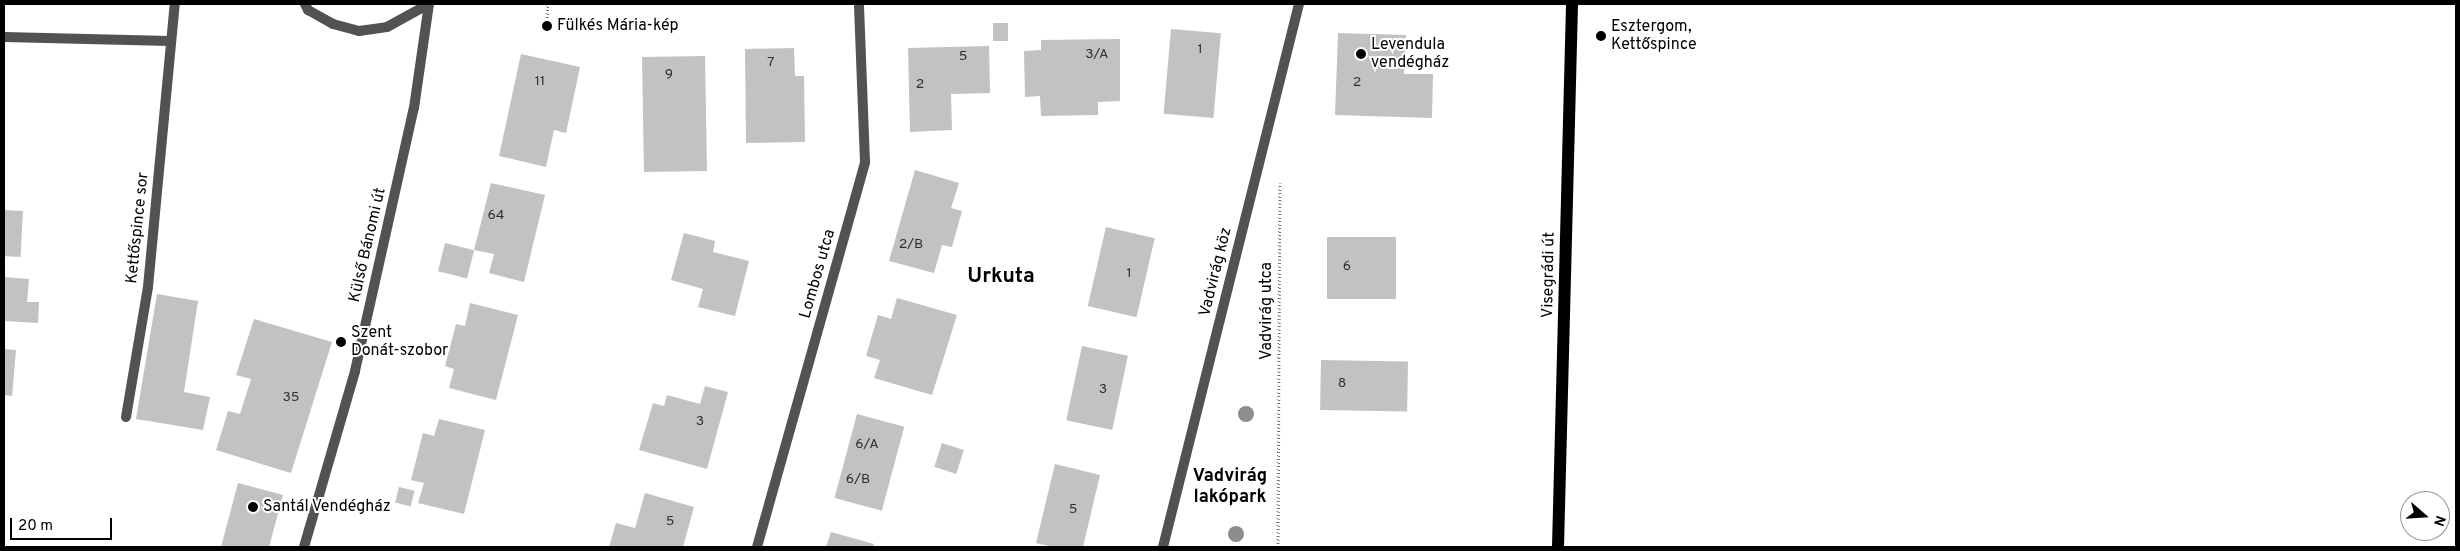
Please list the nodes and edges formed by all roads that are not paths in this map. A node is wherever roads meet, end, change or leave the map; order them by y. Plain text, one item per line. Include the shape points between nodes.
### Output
1 (175, 4) edge
2 (305, 4) edge
3 (429, 4) edge
4 (434, 4) edge
5 (859, 4) edge
6 (1299, 4) edge
7 (1572, 4) edge
8 (4, 37) edge
9 (170, 41) junction
10 (126, 417) dead end
11 (304, 547) edge
12 (756, 547) edge
13 (1163, 547) edge
14 (1558, 547) edge

1 - 9 street, Kettőspince sor
2 - 3 street via 308,10 333,24 359,31 387,26
3 - 4 street
3 - 11 street, Külső Bánomi út via 414,108 355,371
5 - 12 street, Lombos utca via 866,162
6 - 13 street, Vadvirág köz
7 - 14 main road, Visegrádi út
8 - 9 street
9 - 10 street, Kettőspince sor via 148,287

